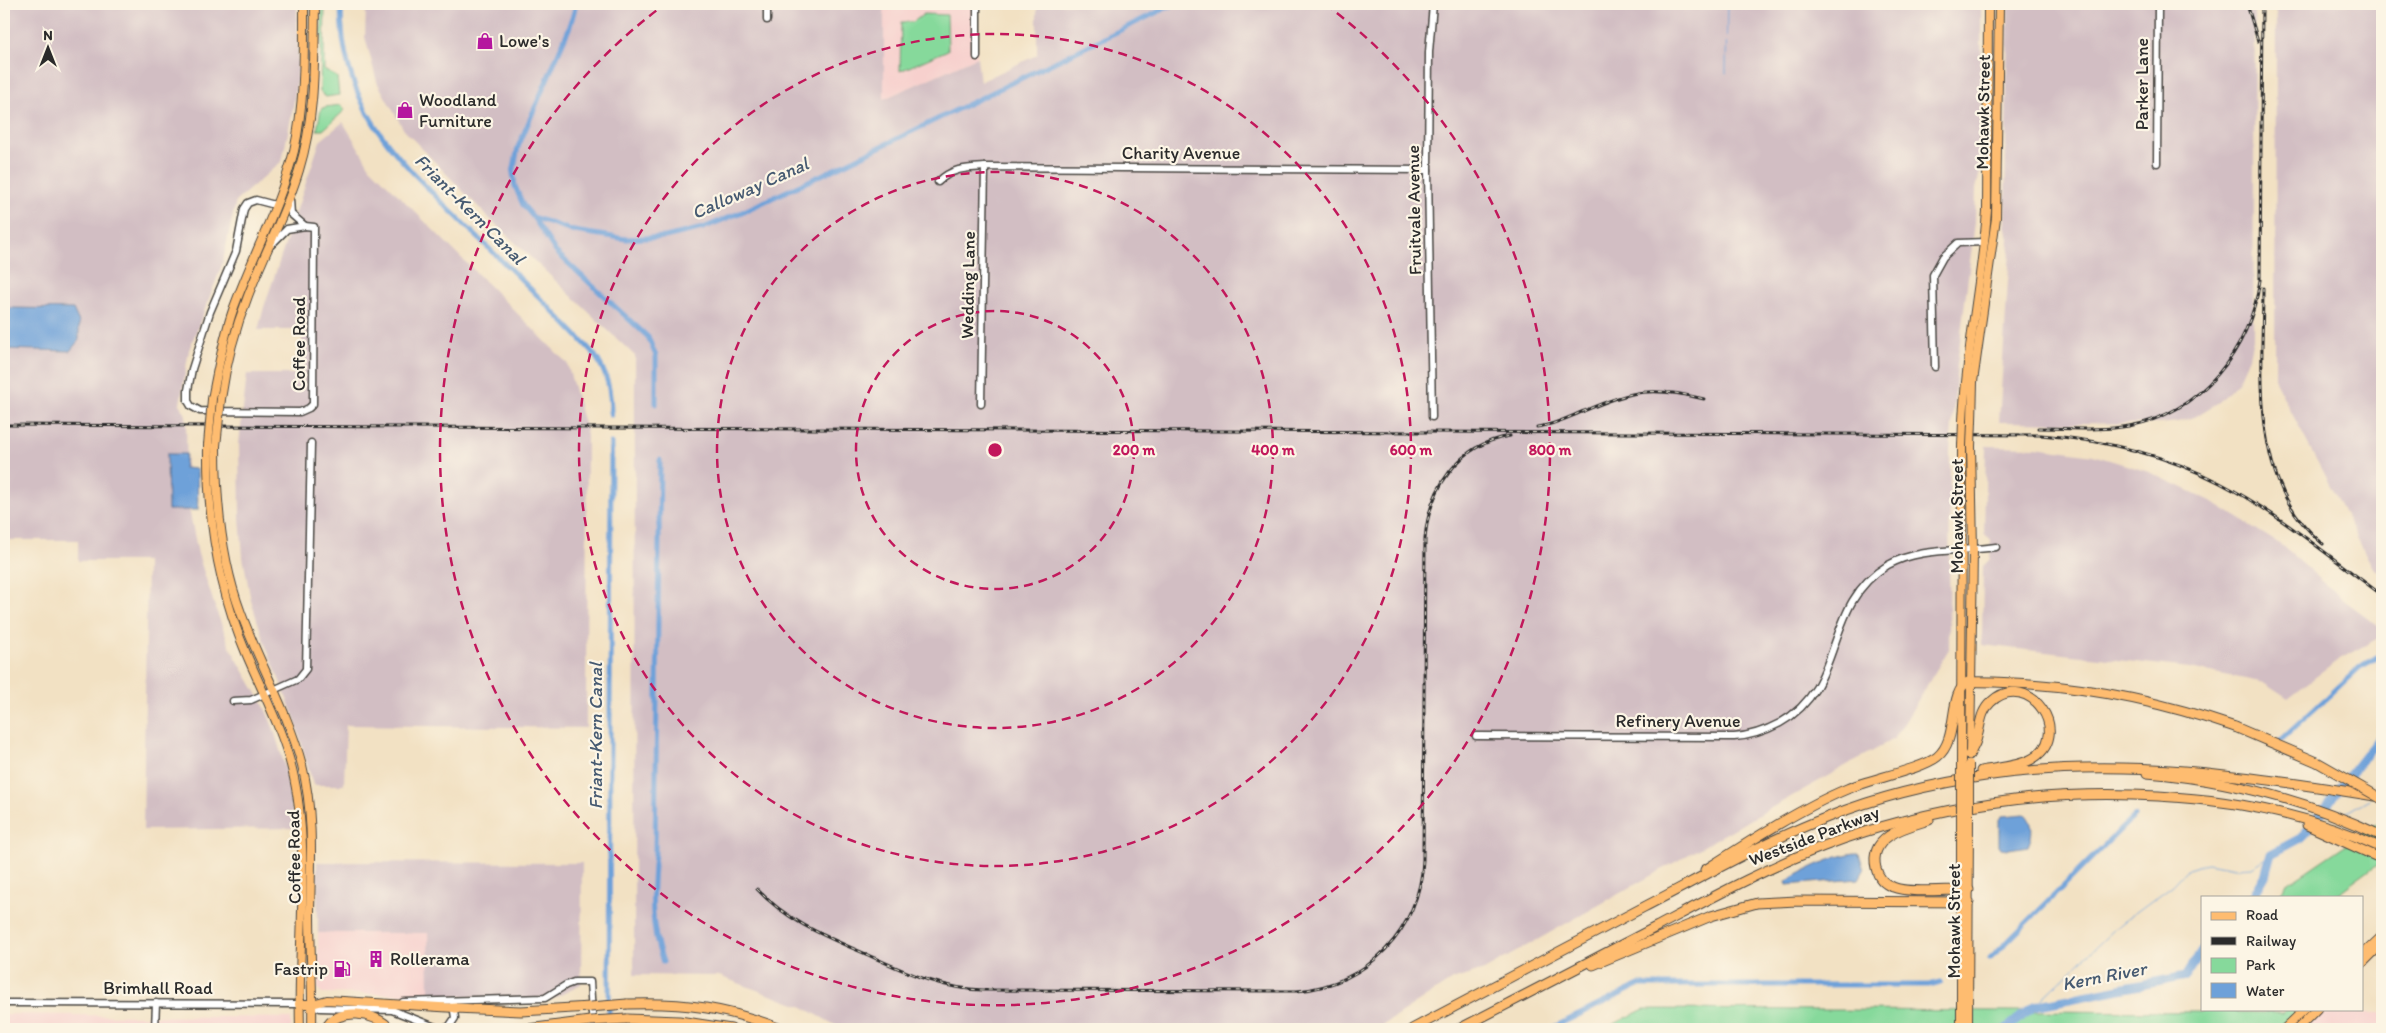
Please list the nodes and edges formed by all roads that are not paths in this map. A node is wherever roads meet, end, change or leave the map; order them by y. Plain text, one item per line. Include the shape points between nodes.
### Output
1 (304, 4) edge
2 (315, 4) edge
3 (767, 4) edge
4 (976, 4) edge
5 (1433, 4) edge
6 (1988, 4) edge
7 (1999, 4) edge
8 (2158, 4) edge
9 (767, 20) dead end
10 (976, 57) dead end
11 (1988, 70) junction
12 (1998, 109) junction
13 (2157, 164) dead end
14 (985, 167) junction
15 (1428, 170) junction
16 (938, 182) dead end
17 (290, 195) junction
18 (275, 206) junction
19 (305, 226) junction
20 (1985, 242) junction
21 (267, 250) junction
22 (1935, 367) dead end
23 (216, 399) junction
24 (981, 404) dead end
25 (1432, 417) dead end
26 (311, 443) dead end
27 (212, 446) junction
28 (1996, 547) dead end
29 (1961, 550) junction
30 (1973, 550) junction
31 (1967, 684) junction
32 (274, 689) junction
33 (265, 693) junction
34 (234, 701) dead end
35 (1476, 736) dead end
36 (289, 759) junction
37 (1967, 761) junction
38 (2052, 769) junction
39 (2029, 798) junction
40 (2382, 798) edge
41 (1859, 806) junction
42 (2257, 808) junction
43 (310, 810) junction
44 (2382, 836) edge
45 (2382, 848) edge
46 (2382, 859) edge
47 (301, 876) junction
48 (1965, 890) junction
49 (1672, 893) junction
50 (1966, 902) junction
51 (310, 914) junction
52 (2382, 936) edge
53 (2382, 944) edge
54 (2364, 953) edge
55 (2364, 962) edge
56 (1536, 990) junction
57 (449, 999) junction
58 (396, 1002) junction
59 (4, 1003) edge
60 (156, 1003) junction
61 (299, 1004) junction
62 (312, 1004) junction
63 (455, 1008) junction
64 (2304, 1010) edge
65 (2312, 1013) edge
66 (1964, 1015) junction
67 (591, 1025) edge
68 (155, 1029) edge
69 (300, 1029) edge
70 (312, 1029) edge
71 (326, 1029) edge
72 (390, 1029) edge
73 (441, 1029) edge
74 (528, 1029) edge
75 (731, 1029) edge
76 (782, 1029) edge
77 (1412, 1029) edge
78 (1459, 1029) edge
79 (1961, 1029) edge
80 (1968, 1029) edge
81 (2284, 1029) edge
82 (2297, 1029) edge

1 - 18 main road, Coffee Road via 302,101 293,151
2 - 17 main road, Coffee Road via 313,102 304,152
3 - 9 street
4 - 10 street
5 - 15 street, Fruitvale Avenue via 1429,52
6 - 11 main road, Mohawk Street
7 - 12 main road, Mohawk Street
8 - 13 street, Parker Lane
11 - 12 main road via 1994,71 1994,96
11 - 20 main road, Mohawk Street
12 - 30 main road, Mohawk Street, bridge via 1995,227 1973,382
14 - 15 street, Charity Avenue
14 - 16 street, Charity Avenue via 959,169
14 - 24 street, Wedding Lane
15 - 25 street, Fruitvale Avenue
17 - 19 street, Coffee Road via 292,214
17 - 21 main road, Coffee Road
18 - 19 street, Coffee Road via 256,200 244,209 236,251 210,312 192,369 188,396 194,409 300,412 313,404 314,227
18 - 23 main road, Coffee Road via 232,313 219,360
19 - 21 street, Coffee Road via 282,231
20 - 22 street via 1958,243 1943,256 1933,275
20 - 29 main road, Mohawk Street, bridge via 1962,421
21 - 23 main road, Coffee Road via 240,317
23 - 27 main road, Coffee Road, bridge
26 - 32 street via 307,660 304,673 298,679
27 - 32 main road, Coffee Road via 227,566 241,614
27 - 33 main road, Coffee Road via 209,493 219,568 233,617
28 - 30 street, Refinery Avenue
29 - 30 street, Refinery Avenue
29 - 31 main road, Mohawk Street
29 - 35 street, Refinery Avenue via 1904,558 1874,574 1850,602 1826,671 1811,698 1788,718 1760,733 1734,737
30 - 31 main road, Mohawk Street
31 - 37 main road, Mohawk Street
31 - 37 main road, Mohawk Street
31 - 40 highway, bridge via 2036,685 2119,696 2175,708 2235,727 2309,758
31 - 49 highway via 1957,700 1950,739 1934,759 1855,785 1824,800
32 - 33 street
32 - 43 main road, Coffee Road via 298,750
33 - 34 street via 251,700
33 - 36 main road, Coffee Road
36 - 43 main road via 296,763 304,806
36 - 47 main road, Coffee Road via 299,811
37 - 41 highway via 1977,739 1982,715 1998,697 2026,696 2045,711 2048,738 2040,752 2030,760 1922,784
37 - 48 main road, Mohawk Street, bridge
38 - 40 highway, bridge via 2168,768 2292,782
38 - 41 highway, Westside Parkway via 1958,781
38 - 44 highway via 2165,774 2225,783 2276,794
39 - 42 highway, Westside Parkway via 2124,794 2215,801
39 - 48 highway via 1918,823 1889,835 1878,846 1876,869 1881,879 1891,887 1901,890
39 - 56 highway, Westside Parkway via 1939,812 1826,845 1753,876
41 - 49 highway, Westside Parkway via 1785,835
42 - 45 highway via 2320,823
42 - 46 highway via 2318,829
43 - 51 main road, Coffee Road
47 - 51 main road via 305,884 306,910
47 - 61 main road, Coffee Road
48 - 50 main road, Mohawk Street
49 - 77 highway, Westside Parkway
50 - 56 highway via 1796,901 1748,905 1703,919
50 - 66 main road, Mohawk Street
51 - 62 main road, Coffee Road
52 - 54 main road
53 - 55 main road
56 - 78 highway, Westside Parkway
57 - 58 street, Brimhall Road
57 - 63 street
57 - 67 street, Brimhall Road via 545,998 574,982 590,982
58 - 62 main road, Brimhall Road via 327,1000
58 - 63 main road, Brimhall Road
59 - 60 street, Brimhall Road
60 - 61 street, Brimhall Road
60 - 68 street
61 - 62 main road, Brimhall Road
61 - 69 main road, Coffee Road
62 - 70 main road, Coffee Road
62 - 73 street, Brimhall Road via 320,1008 392,1010
63 - 73 street, Brimhall Road via 452,1024
63 - 76 highway, bridge via 521,1011 679,1003 749,1016
64 - 81 main road
65 - 82 main road
66 - 79 main road, Mohawk Street
66 - 80 main road, Mohawk Street
67 - 74 highway
67 - 75 highway, bridge via 627,1019 679,1021
71 - 72 highway via 337,1018 350,1014 378,1018

